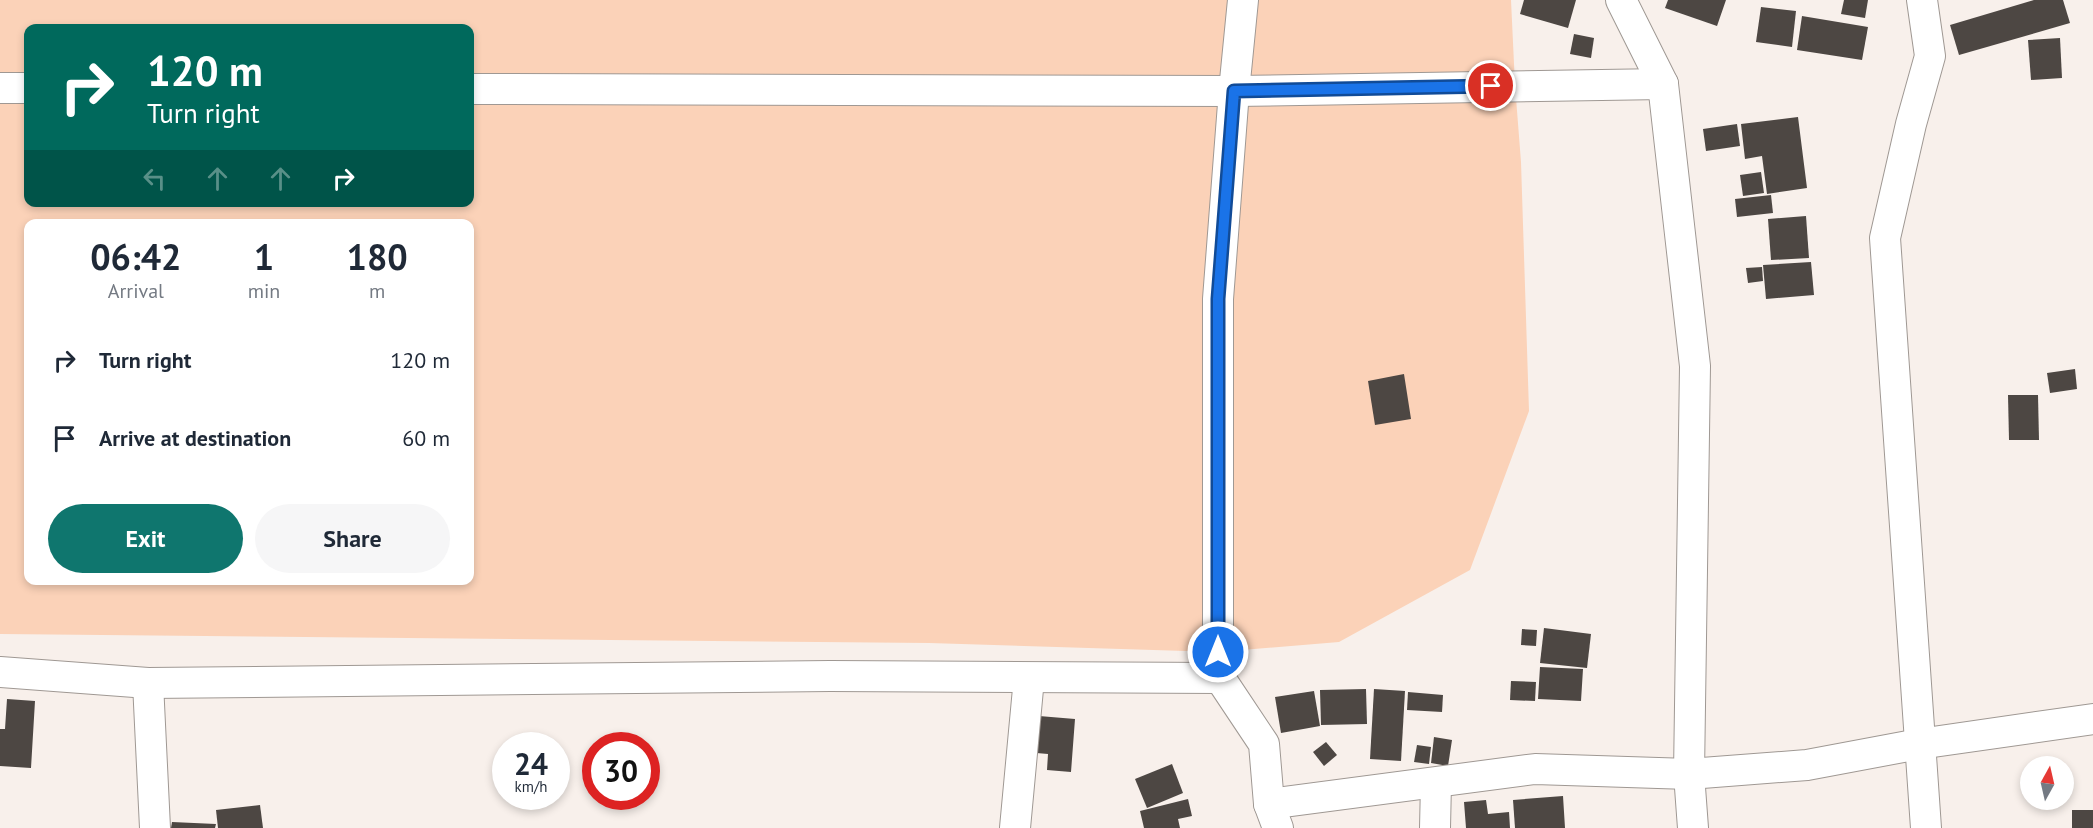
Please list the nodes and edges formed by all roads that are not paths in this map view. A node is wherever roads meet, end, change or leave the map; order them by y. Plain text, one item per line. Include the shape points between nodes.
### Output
1 (1244, 0) edge
2 (1621, 0) edge
3 (1922, 0) edge
4 (1663, 84) junction
5 (0, 88) edge
6 (24, 88) edge
7 (474, 89) edge
8 (1234, 91) junction
9 (0, 672) edge
10 (1029, 678) junction
11 (1220, 678) junction
12 (148, 683) junction
13 (2093, 719) edge
14 (1919, 744) junction
15 (1689, 774) junction
16 (1436, 783) junction
17 (1273, 816) edge
18 (155, 828) edge
19 (1016, 828) edge
20 (1435, 828) edge
21 (1693, 828) edge
22 (1926, 828) edge

1 - 8 street
2 - 4 street
3 - 14 street via 1930,56 1885,238
4 - 8 street
4 - 15 street via 1695,366
5 - 6 street
7 - 8 street
8 - 11 street via 1218,299
9 - 12 street
10 - 11 street
10 - 12 street via 830,676
10 - 19 street
11 - 17 street via 1264,744
12 - 18 street
13 - 14 street
14 - 15 street via 1807,765
14 - 22 street
15 - 16 street via 1534,769
15 - 21 street
16 - 17 street
16 - 20 street

